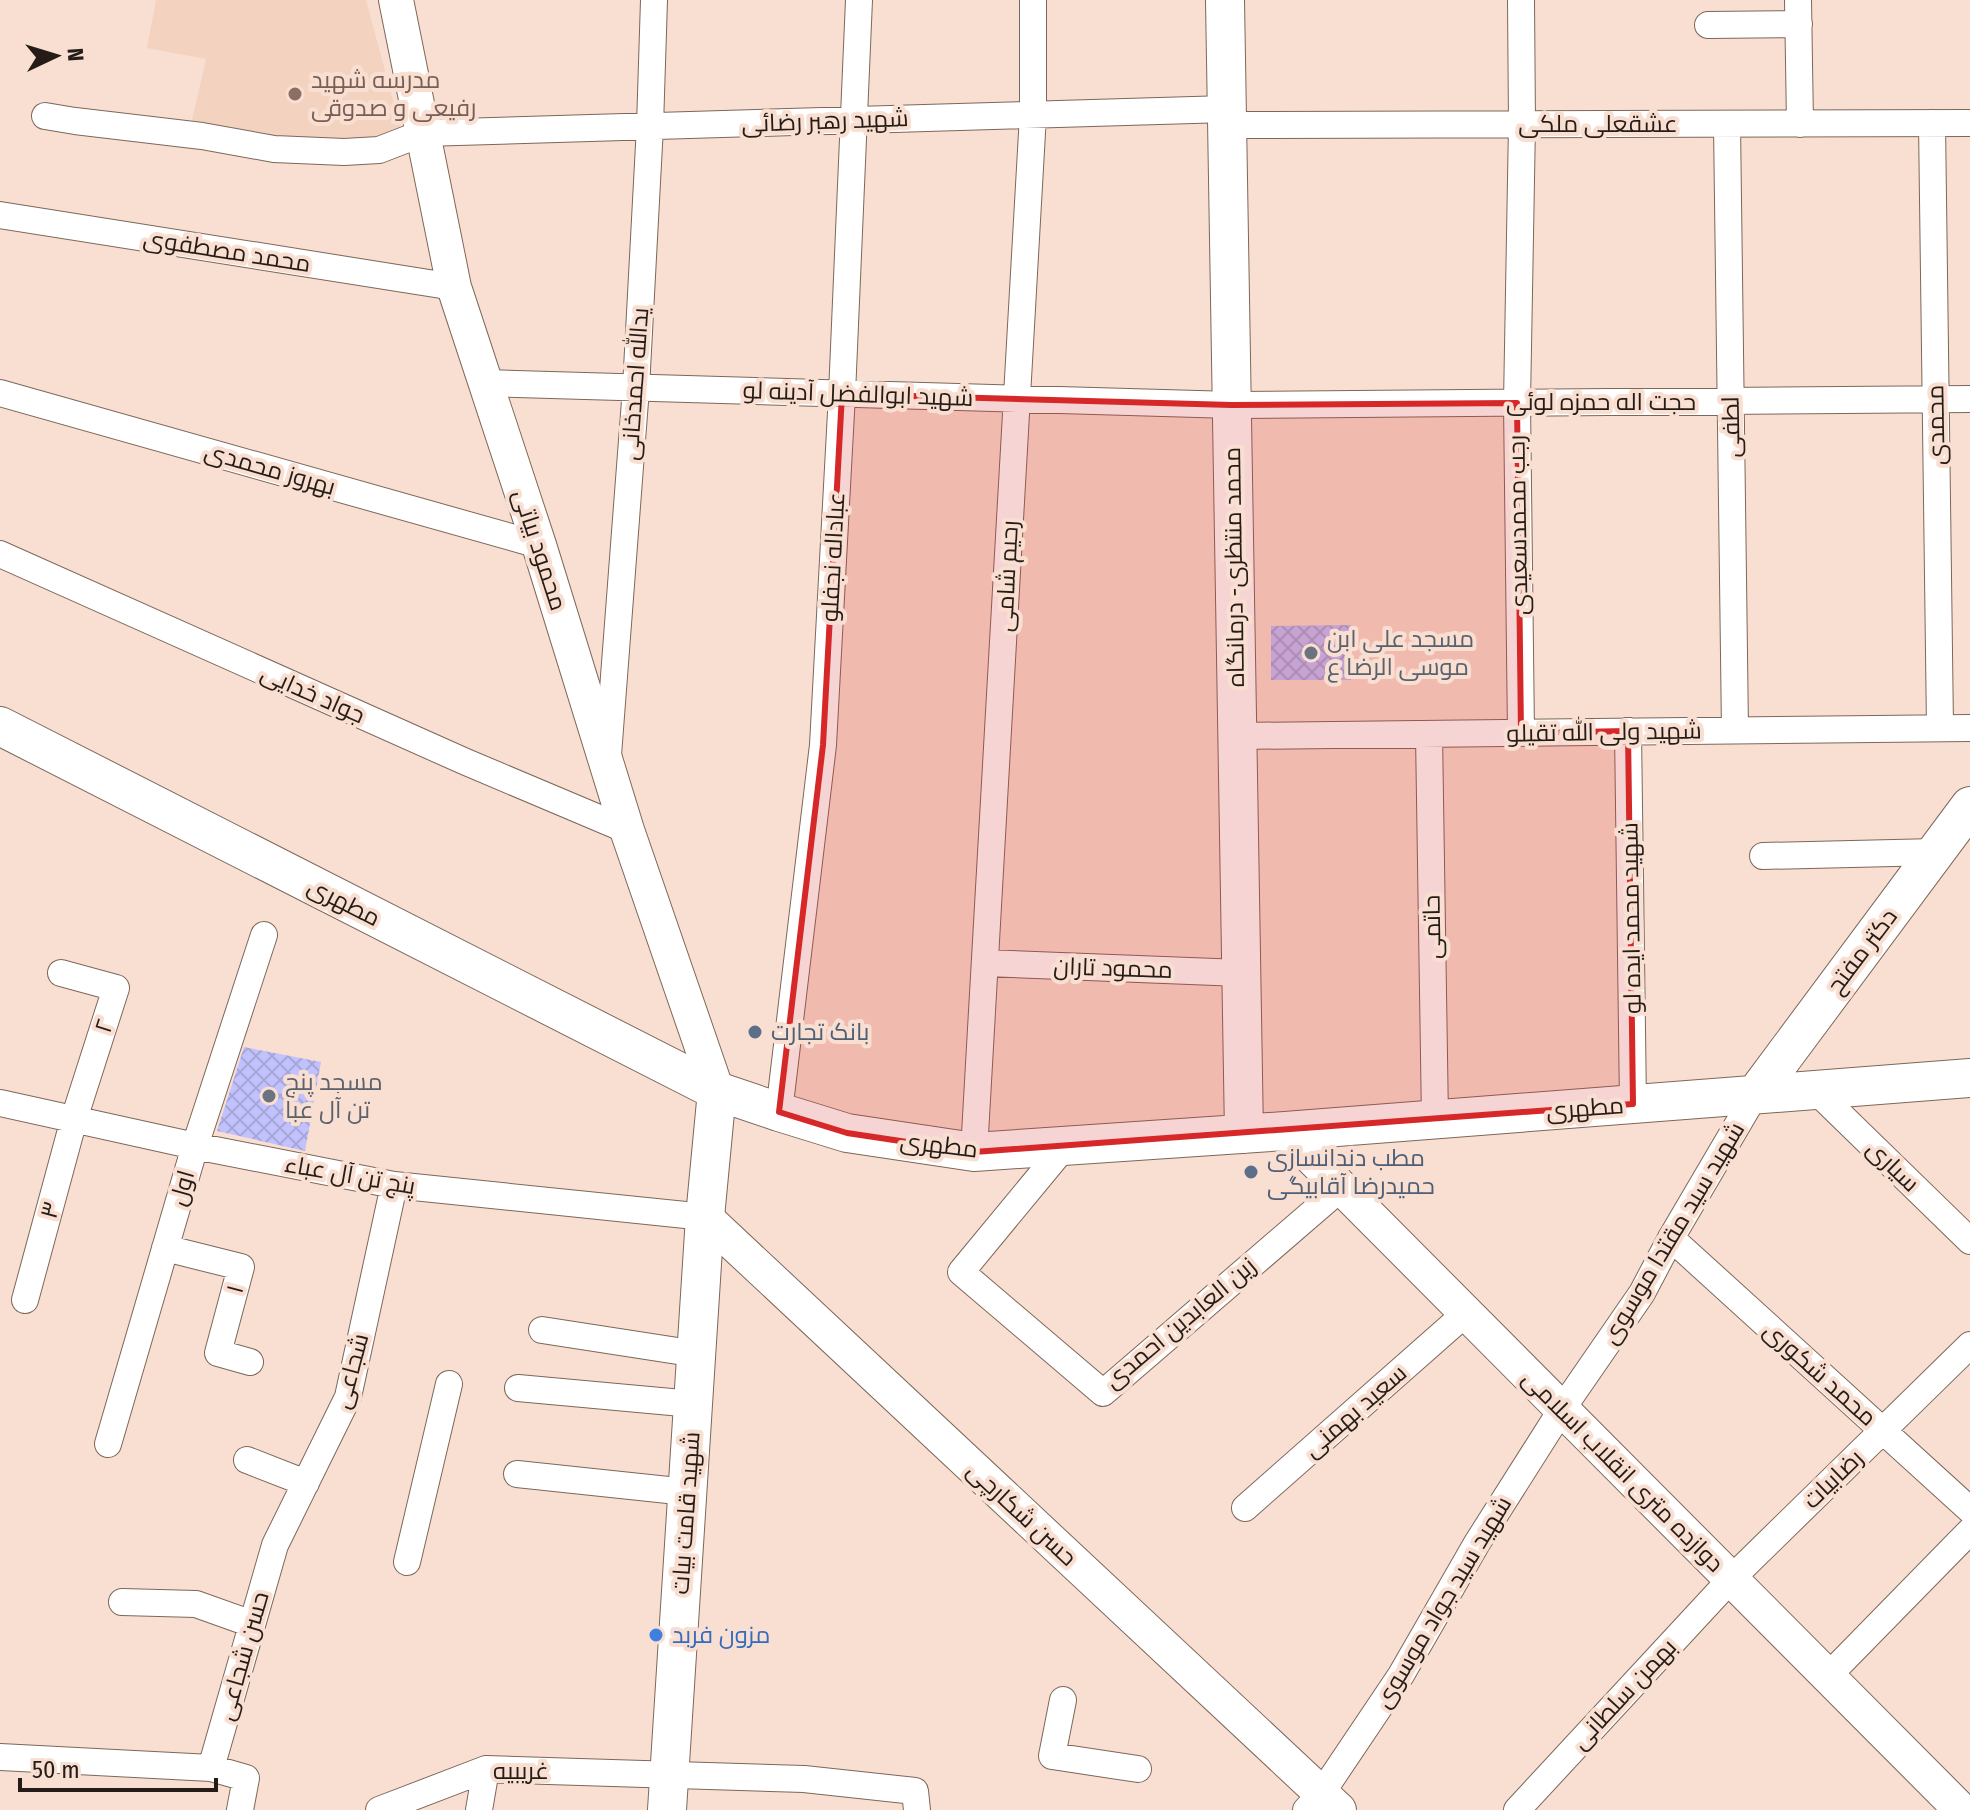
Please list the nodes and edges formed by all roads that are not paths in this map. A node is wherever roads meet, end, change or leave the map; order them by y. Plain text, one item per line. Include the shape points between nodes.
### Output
1 (396, 0) edge
2 (654, 0) edge
3 (859, 0) edge
4 (1033, 0) edge
5 (1225, 0) edge
6 (1521, 0) edge
7 (1799, 12) edge
8 (1708, 25) dead end
9 (1033, 115) junction
10 (45, 116) dead end
11 (1227, 117) junction
12 (854, 120) junction
13 (1932, 123) junction
14 (1970, 123) edge
15 (1522, 124) junction
16 (1727, 124) junction
17 (1800, 124) junction
18 (650, 126) junction
19 (423, 133) junction
20 (0, 215) edge
21 (454, 287) junction
22 (485, 383) junction
23 (636, 388) junction
24 (0, 393) edge
25 (842, 394) junction
26 (1017, 399) junction
27 (1935, 399) junction
28 (1970, 399) edge
29 (1730, 401) junction
30 (1517, 403) junction
31 (1232, 405) junction
32 (539, 545) junction
33 (0, 554) edge
34 (0, 726) edge
35 (1940, 727) junction
36 (1970, 728) edge
37 (1735, 730) junction
38 (1628, 731) junction
39 (1521, 733) junction
40 (1429, 734) junction
41 (1237, 736) junction
42 (608, 767) junction
43 (1970, 806) edge
44 (627, 830) junction
45 (1936, 852) junction
46 (1763, 856) dead end
47 (264, 935) dead end
48 (985, 963) junction
49 (61, 973) dead end
50 (1241, 973) junction
51 (1970, 1078) edge
52 (1815, 1090) junction
53 (717, 1091) junction
54 (1755, 1095) junction
55 (0, 1103) edge
56 (1633, 1104) junction
57 (779, 1112) junction
58 (74, 1119) junction
59 (1435, 1120) junction
60 (1285, 1131) junction
61 (1244, 1134) junction
62 (195, 1146) junction
63 (1065, 1146) junction
64 (974, 1152) junction
65 (394, 1185) junction
66 (1341, 1188) junction
67 (705, 1217) junction
68 (1671, 1238) junction
69 (1970, 1241) edge
70 (165, 1248) junction
71 (25, 1300) dead end
72 (1466, 1313) junction
73 (542, 1330) dead end
74 (1970, 1345) edge
75 (697, 1354) junction
76 (250, 1362) dead end
77 (449, 1384) dead end
78 (518, 1388) dead end
79 (693, 1404) junction
80 (1562, 1409) junction
81 (1883, 1431) junction
82 (108, 1444) dead end
83 (247, 1460) dead end
84 (517, 1474) dead end
85 (306, 1483) junction
86 (687, 1492) junction
87 (1245, 1508) dead end
88 (1970, 1510) edge
89 (1970, 1531) edge
90 (275, 1545) joint
91 (407, 1562) dead end
92 (1731, 1579) junction
93 (122, 1602) dead end
94 (252, 1624) junction
95 (1828, 1676) junction
96 (1063, 1700) dead end
97 (0, 1757) edge
98 (211, 1768) junction
99 (486, 1769) junction
100 (1138, 1769) dead end
101 (668, 1792) edge
102 (1322, 1805) edge
103 (240, 1810) edge
104 (379, 1810) edge
105 (479, 1810) edge
106 (917, 1810) edge
107 (1517, 1810) edge
108 (1961, 1810) edge

1 - 19 street, محمود بیاتی
2 - 18 street, یدالله احمدخانی
3 - 12 street, عباداله نجفلو
4 - 9 street, رحیم شامی
5 - 11 main road, محمد منتظری- درمانگاه
6 - 15 street, رجب محمدسعیدی
7 - 8 street
7 - 17 street
9 - 11 street, شهید رهبر رضائی
9 - 12 street, شهید رهبر رضائی
9 - 26 street, رحیم شامی
10 - 19 street via 274,149 379,150
11 - 15 street, عشقعلی ملکی
11 - 31 main road, محمد منتظری- درمانگاه
12 - 18 street, شهید رهبر رضائی
12 - 25 street, عباداله نجفلو
13 - 14 street, عشقعلی ملکی
13 - 17 street, عشقعلی ملکی
13 - 27 street, محمدی
15 - 16 street, عشقعلی ملکی
15 - 30 street, رجب محمدسعیدی
16 - 17 street, عشقعلی ملکی
16 - 29 street, لطفی
18 - 19 street, شهید رهبر رضائی
18 - 23 street, یدالله احمدخانی
19 - 21 street, محمود بیاتی
20 - 21 street, محمد مصطفوی
21 - 22 street, محمود بیاتی
22 - 23 street, شهید ابوالفضل آدینه لو
22 - 32 street, محمود بیاتی
23 - 25 street, شهید ابوالفضل آدینه لو
23 - 42 street, یدالله احمدخانی
24 - 32 street, بهروز محمدی
25 - 26 street, شهید ابوالفضل آدینه لو
25 - 57 street, عباداله نجفلو via 823,745
26 - 31 street, شهید ابوالفضل آدینه لو
26 - 48 street, رحیم شامی
27 - 28 street, حجت اله حمزه لوئی
27 - 29 street, حجت اله حمزه لوئی
27 - 35 street, محمدی
29 - 30 street, حجت اله حمزه لوئی
29 - 37 street, لطفی
30 - 31 street, حجت اله حمزه لوئی
30 - 39 street, رجب محمدسعیدی
31 - 41 main road, محمد منتظری- درمانگاه
32 - 42 street, محمود بیاتی
33 - 44 street, جواد خدایی
34 - 53 main road, مطهری
35 - 36 street, شهید ولی الله تقیلو
35 - 37 street, شهید ولی الله تقیلو
37 - 38 street, شهید ولی الله تقیلو
38 - 39 street, شهید ولی الله تقیلو
38 - 56 street, شهید محمد ایده لو
39 - 40 street, شهید ولی الله تقیلو
40 - 41 street, شهید ولی الله تقیلو
40 - 59 street, حاتمی
41 - 50 main road, محمد منتظری- درمانگاه
42 - 44 street, محمود بیاتی
43 - 45 main road, دکتر مفتح
44 - 53 street, محمود بیاتی
45 - 46 street
45 - 54 main road, دکتر مفتح
47 - 62 street, اول
48 - 50 street, محمود تاران
48 - 64 street, رحیم شامی
49 - 58 street, ۲ via 116,988
50 - 61 main road, محمد منتظری- درمانگاه
51 - 52 main road, مطهری
52 - 54 main road, مطهری
52 - 69 street, سیاری
53 - 57 main road, مطهری
53 - 67 main road, شهید قامت بیات
54 - 56 main road, مطهری
54 - 68 street, شهید سید مقتدا موسوی
55 - 58 street, پنج تن آل عباء
56 - 59 main road, مطهری
57 - 64 main road, مطهری via 847,1133
58 - 62 street, پنج تن آل عباء
58 - 71 street, ۳
59 - 60 main road, مطهری
60 - 61 main road, مطهری
60 - 66 street, دوازده متری انقلاب اسلامی
61 - 63 main road, مطهری
62 - 65 street, پنج تن آل عباء
62 - 70 street, اول
63 - 64 main road, مطهری
63 - 66 street, زین العابدین احمدی via 961,1272 1103,1393
65 - 67 street, پنج تن آل عباء
65 - 85 street, شجاعی via 348,1397
66 - 72 street, دوازده متری انقلاب اسلامی
67 - 75 main road, شهید قامت بیات
67 - 102 street, حسن شکارچی
68 - 80 street, شهید سید مقتدا موسوی via 1642,1293
68 - 81 street, محمد شکوری
70 - 76 street, ۱ via 241,1267 218,1353
70 - 82 street, اول
72 - 80 street, دوازده متری انقلاب اسلامی
72 - 87 street, سعید بهمنی
73 - 75 street
74 - 81 street, رضابیات
75 - 79 main road, شهید قامت بیات
77 - 91 street
78 - 79 street
79 - 86 main road, شهید قامت بیات
80 - 92 street, دوازده متری انقلاب اسلامی
80 - 102 street, شهید سید جواد موسوی
81 - 88 street, محمد شکوری
81 - 92 street, رضابیات
83 - 85 street
84 - 86 street
85 - 90 street, شجاعی
86 - 101 main road, شهید قامت بیات
89 - 95 street
90 - 94 street, حسن شجاعی
92 - 95 street, دوازده متری انقلاب اسلامی
92 - 107 street, بهمن سلطانی
93 - 94 street via 196,1604
94 - 98 street, حسن شجاعی
95 - 108 street, دوازده متری انقلاب اسلامی
96 - 100 street via 1052,1756
97 - 98 street
98 - 103 street via 246,1778
99 - 101 street, غریبیه
99 - 104 street, غریبیه
99 - 105 street
101 - 106 street, غریبیه via 804,1779 915,1791

